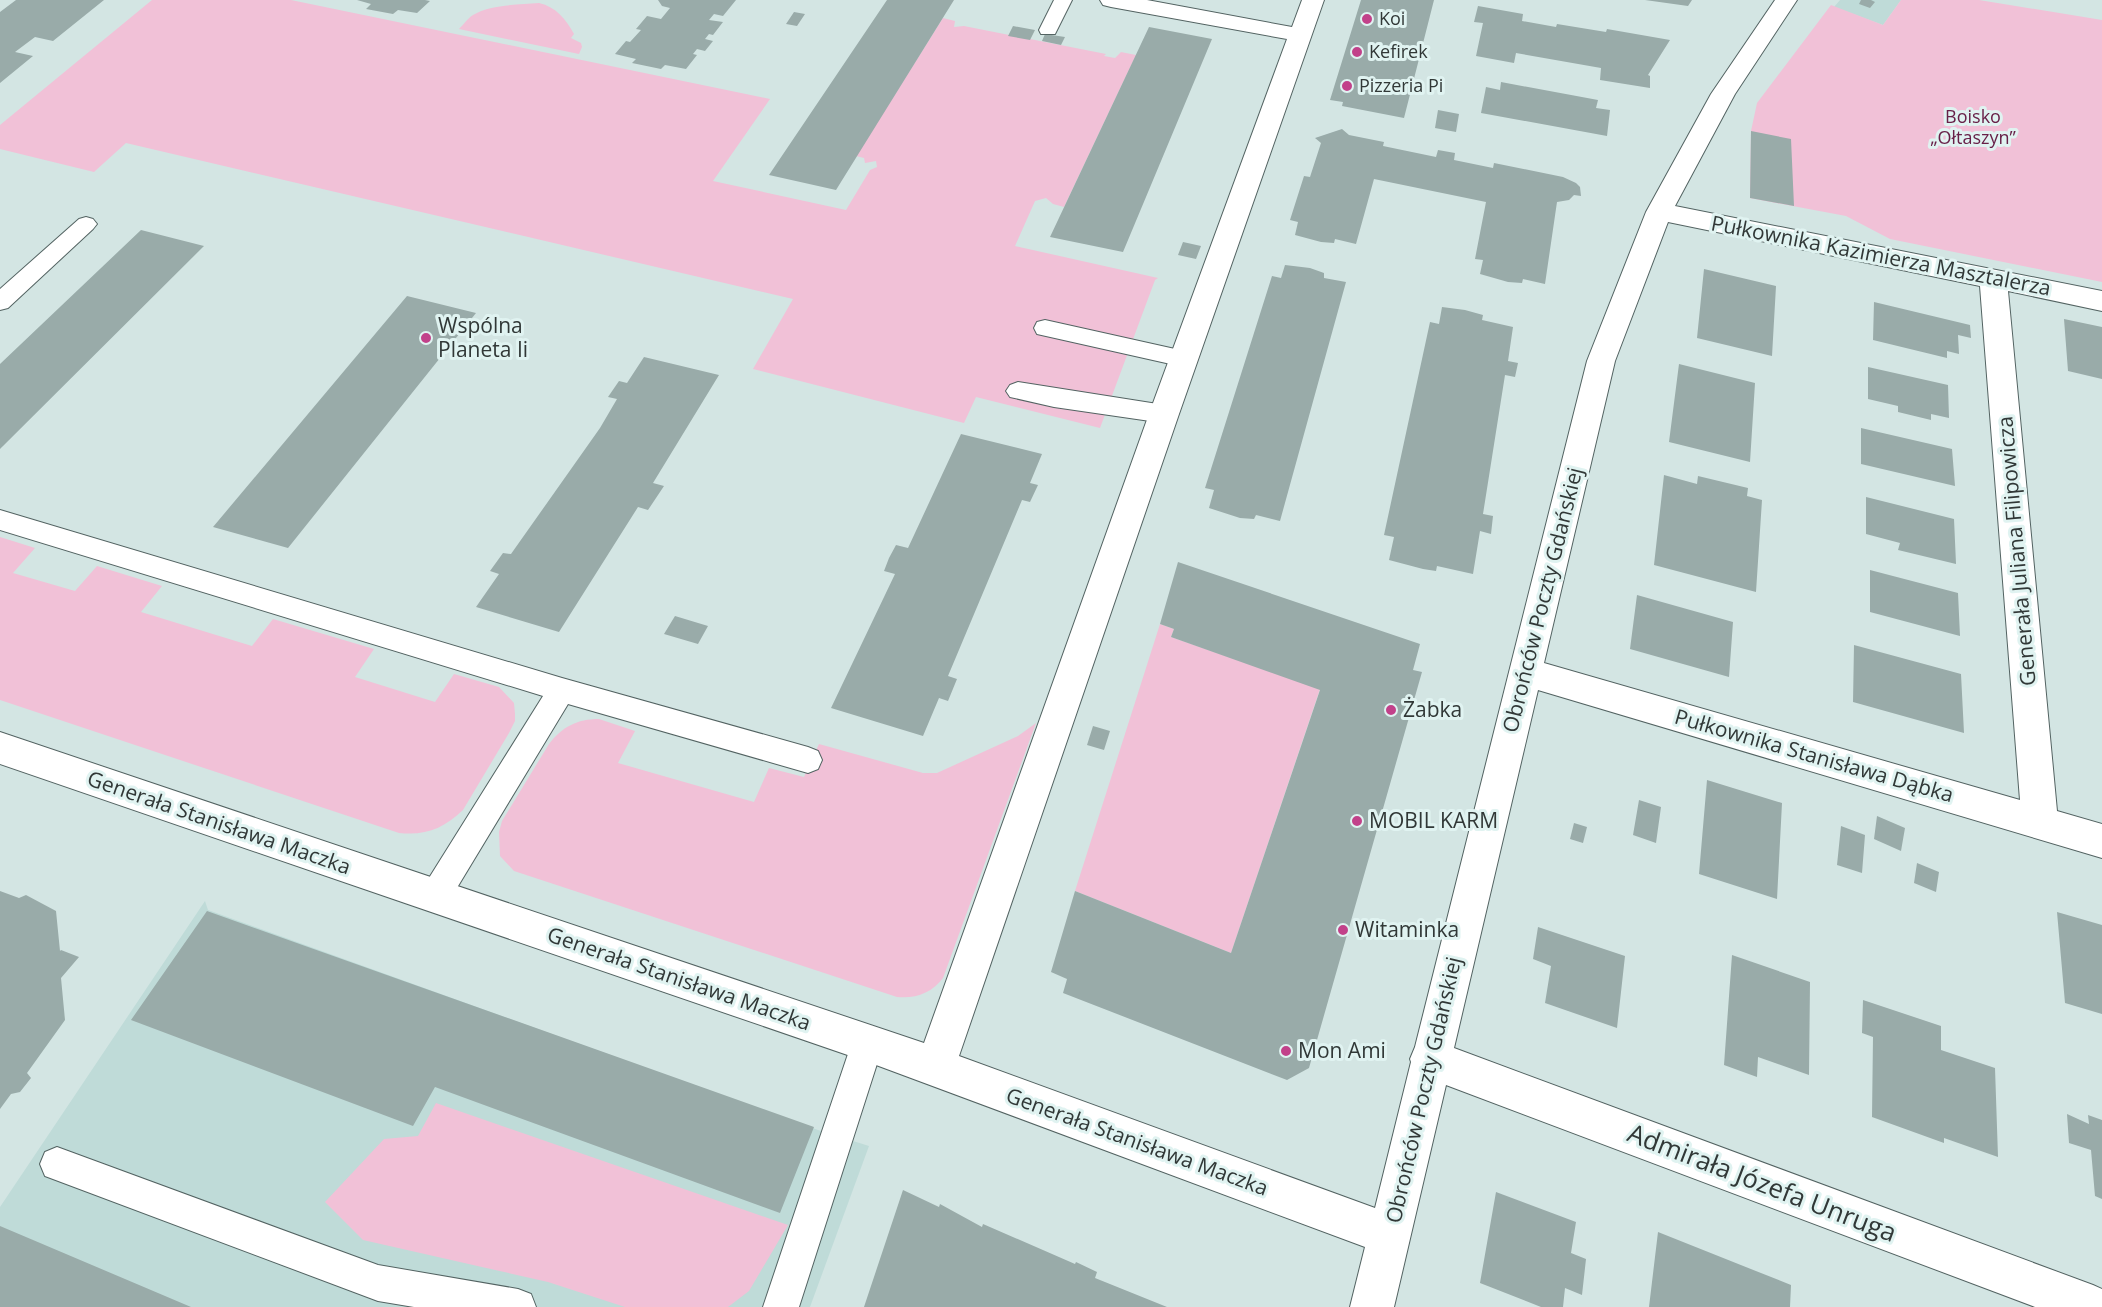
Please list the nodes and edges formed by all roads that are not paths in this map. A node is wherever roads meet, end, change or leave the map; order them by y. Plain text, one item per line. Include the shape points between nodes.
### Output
1 (1063, 0) edge
2 (1111, 0) edge
3 (1313, 0) edge
4 (1786, 0) edge
5 (1048, 30) dead end
6 (1300, 35) junction
7 (1659, 212) junction
8 (86, 224) dead end
9 (1993, 279) junction
10 (2102, 301) edge
11 (0, 302) edge
12 (1045, 328) dead end
13 (1184, 359) junction
14 (1018, 392) dead end
15 (1164, 414) junction
16 (0, 520) edge
17 (1525, 672) junction
18 (562, 690) junction
19 (0, 748) edge
20 (808, 760) dead end
21 (2040, 822) junction
22 (2102, 840) edge
23 (435, 896) junction
24 (868, 1042) junction
25 (1430, 1059) junction
26 (935, 1067) junction
27 (57, 1164) dead end
28 (1371, 1228) junction
29 (518, 1307) edge
30 (781, 1307) edge
31 (1372, 1307) edge
32 (2093, 1307) edge

1 - 5 lane
2 - 6 street
3 - 6 street
4 - 7 street, Obrońców Poczty Gdańskiej via 1723,94
6 - 13 street
7 - 9 street, Pułkownika Kazimierza Masztalerza
7 - 17 street, Obrońców Poczty Gdańskiej via 1601,361
8 - 11 lane
9 - 10 street, Pułkownika Kazimierza Masztalerza
9 - 21 street, Generała Juliana Filipowicza
12 - 13 lane
13 - 15 street
14 - 15 lane
15 - 26 street
16 - 18 lane
17 - 21 street, Pułkownika Stanisława Dąbka
17 - 25 street, Obrońców Poczty Gdańskiej
18 - 20 lane
18 - 23 lane
19 - 23 street, Generała Stanisława Maczka
21 - 22 street, Pułkownika Stanisława Dąbka
23 - 24 street, Generała Stanisława Maczka
24 - 26 street, Generała Stanisława Maczka
24 - 30 lane
25 - 28 street, Obrońców Poczty Gdańskiej
25 - 32 street, Admirała Józefa Unruga
26 - 28 street, Generała Stanisława Maczka
27 - 29 lane via 378,1283
28 - 31 street, Obrońców Poczty Gdańskiej

